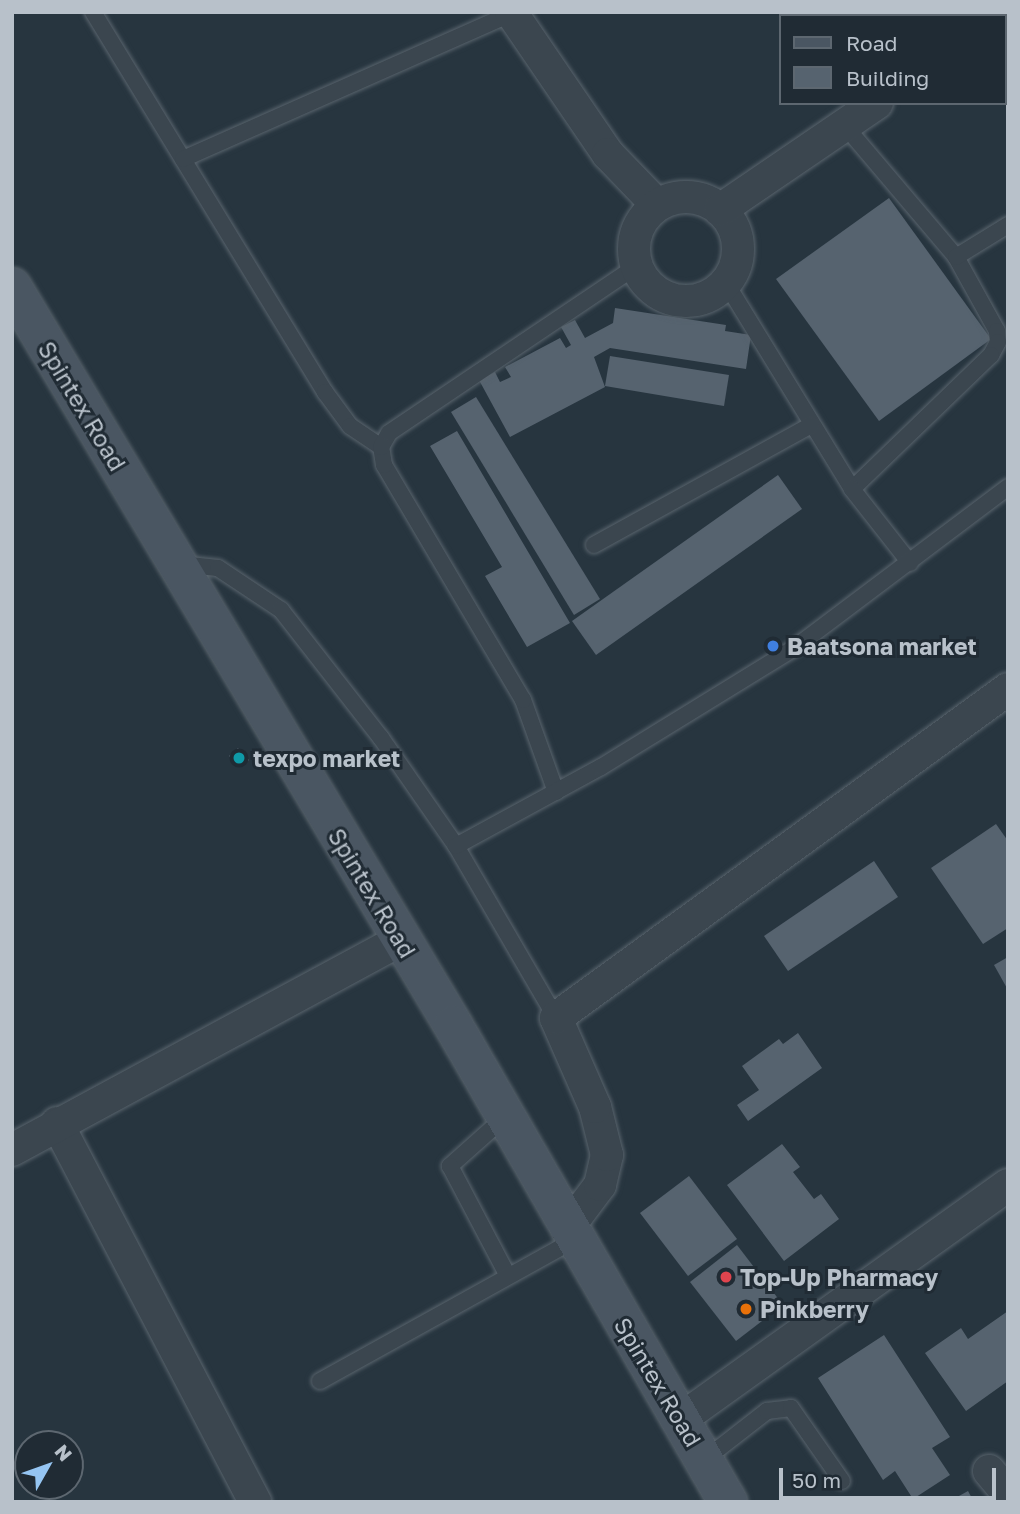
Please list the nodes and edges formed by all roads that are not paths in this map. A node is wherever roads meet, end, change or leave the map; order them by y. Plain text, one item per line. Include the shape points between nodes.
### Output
1 (93, 12) edge
2 (511, 13) edge
3 (874, 105) edge
4 (845, 126) junction
5 (183, 159) junction
6 (657, 205) junction
7 (720, 210) junction
8 (1008, 225) edge
9 (956, 257) junction
10 (637, 265) junction
11 (726, 283) junction
12 (12, 286) edge
13 (811, 425) junction
14 (382, 447) junction
15 (1008, 487) edge
16 (852, 489) junction
17 (594, 545) dead end
18 (176, 563) junction
19 (910, 563) junction
20 (1008, 689) edge
21 (556, 792) junction
22 (456, 846) junction
23 (401, 940) junction
24 (556, 1017) junction
25 (505, 1117) junction
26 (57, 1123) junction
27 (12, 1150) edge
28 (1008, 1185) edge
29 (570, 1234) junction
30 (508, 1276) junction
31 (320, 1381) dead end
32 (681, 1419) junction
33 (704, 1460) junction
34 (842, 1481) dead end
35 (255, 1502) edge
36 (728, 1502) edge

1 - 5 lane
2 - 5 lane
2 - 6 street via 608,155
3 - 4 street
4 - 7 street
4 - 9 lane
5 - 14 lane via 338,411 350,426
6 - 7 street via 696,198
6 - 10 street via 639,226
7 - 11 street via 738,245
8 - 9 lane
9 - 16 lane via 997,331 998,342 991,355
10 - 11 street via 652,288 676,300 703,298
10 - 14 lane via 390,433
11 - 13 lane
12 - 18 main road, Spintex Road
13 - 16 lane
13 - 17 lane
14 - 21 lane via 384,466 523,700
15 - 19 lane
16 - 19 lane
18 - 22 lane via 218,568 281,610 381,738
18 - 23 main road, Spintex Road
19 - 21 lane via 793,649
20 - 24 street
21 - 22 lane
22 - 24 lane
23 - 25 main road, Spintex Road
23 - 26 street
24 - 29 street via 595,1107 607,1155 600,1185
25 - 29 main road, Spintex Road
25 - 30 lane via 450,1166
26 - 27 street
26 - 35 street
28 - 32 street
29 - 30 lane
29 - 32 main road, Spintex Road
30 - 31 lane
32 - 33 main road, Spintex Road
33 - 34 lane via 767,1411 792,1408
33 - 36 main road, Spintex Road

